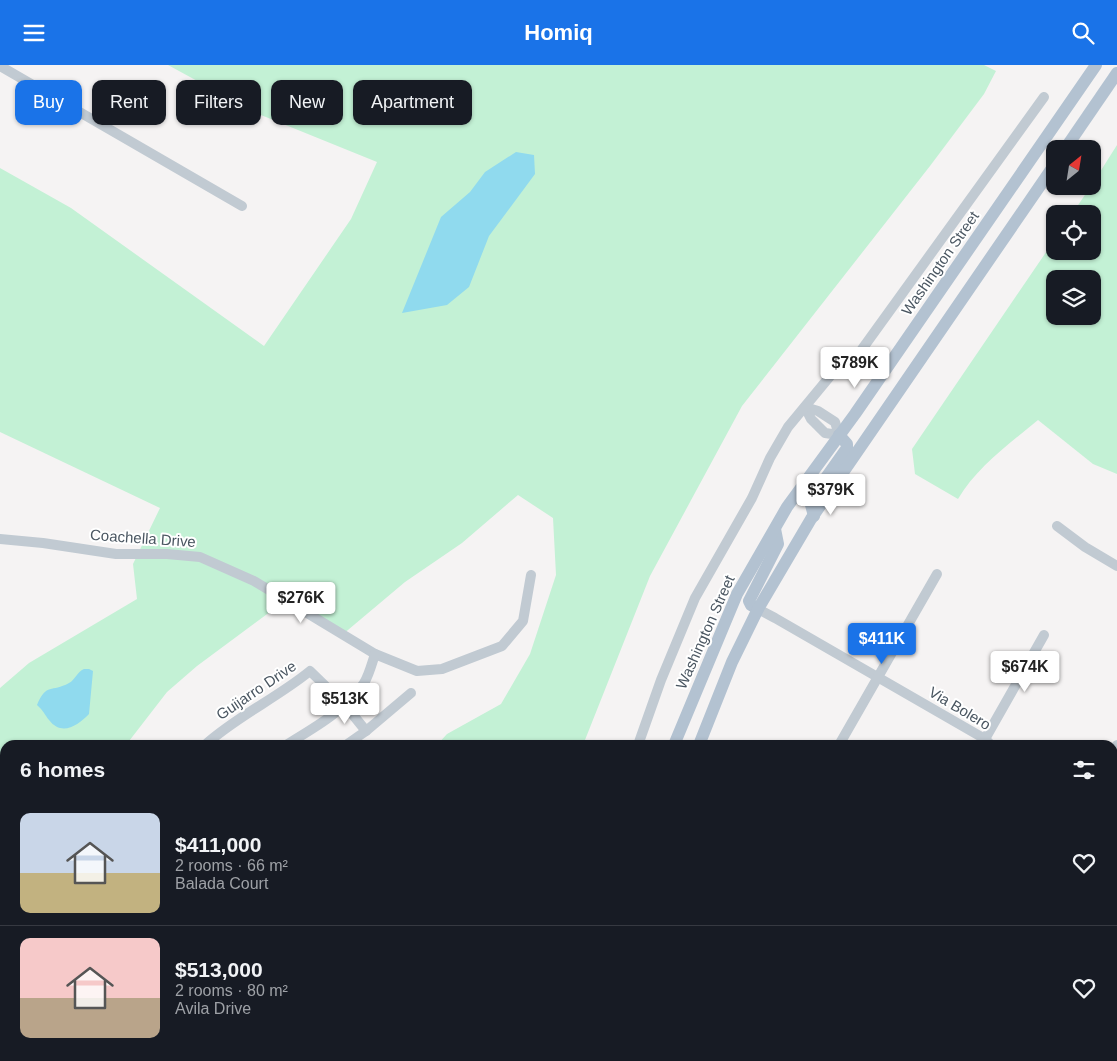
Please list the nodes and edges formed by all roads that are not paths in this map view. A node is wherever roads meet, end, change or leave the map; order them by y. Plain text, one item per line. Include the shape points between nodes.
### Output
1 (1096, 65) edge
2 (0, 66) edge
3 (1117, 73) edge
4 (1044, 97) dead end
5 (1071, 140) edge
6 (1046, 177) edge
7 (242, 207) dead end
8 (805, 407) junction
9 (839, 435) junction
10 (814, 516) junction
11 (1058, 526) dead end
12 (775, 529) junction
13 (0, 539) edge
14 (1117, 566) edge
15 (937, 574) dead end
16 (531, 575) dead end
17 (758, 609) junction
18 (1044, 635) dead end
19 (375, 654) junction
20 (878, 677) junction
21 (411, 693) dead end
22 (345, 705) junction
23 (366, 731) junction
24 (211, 740) edge
25 (294, 740) edge
26 (353, 740) edge
27 (640, 740) edge
28 (676, 740) edge
29 (701, 740) edge
30 (842, 740) edge
31 (985, 740) edge
32 (989, 740) edge

1 - 9 main road, Washington Street
2 - 7 street
3 - 5 main road
4 - 8 street via 860,352 831,375
6 - 10 main road
8 - 9 street via 818,411 835,423
8 - 27 street via 788,427 770,458 752,498 696,597
9 - 10 main road via 847,448 812,497
9 - 12 main road, Washington Street
10 - 17 main road
11 - 14 street
12 - 17 main road via 778,544 749,601
12 - 28 main road, Washington Street via 737,594
13 - 19 street, Coachella Drive via 116,554 200,557 254,581
15 - 20 street
16 - 19 street, Coachella Drive via 523,621 502,646 442,669 417,671
17 - 20 street, Via Bolero
17 - 29 main road via 732,662
18 - 32 street
19 - 22 street via 365,683
20 - 30 street
20 - 31 street, Via Bolero
21 - 23 street
22 - 23 street
22 - 24 street, Guijarro Drive via 310,671
22 - 25 street
23 - 26 street

